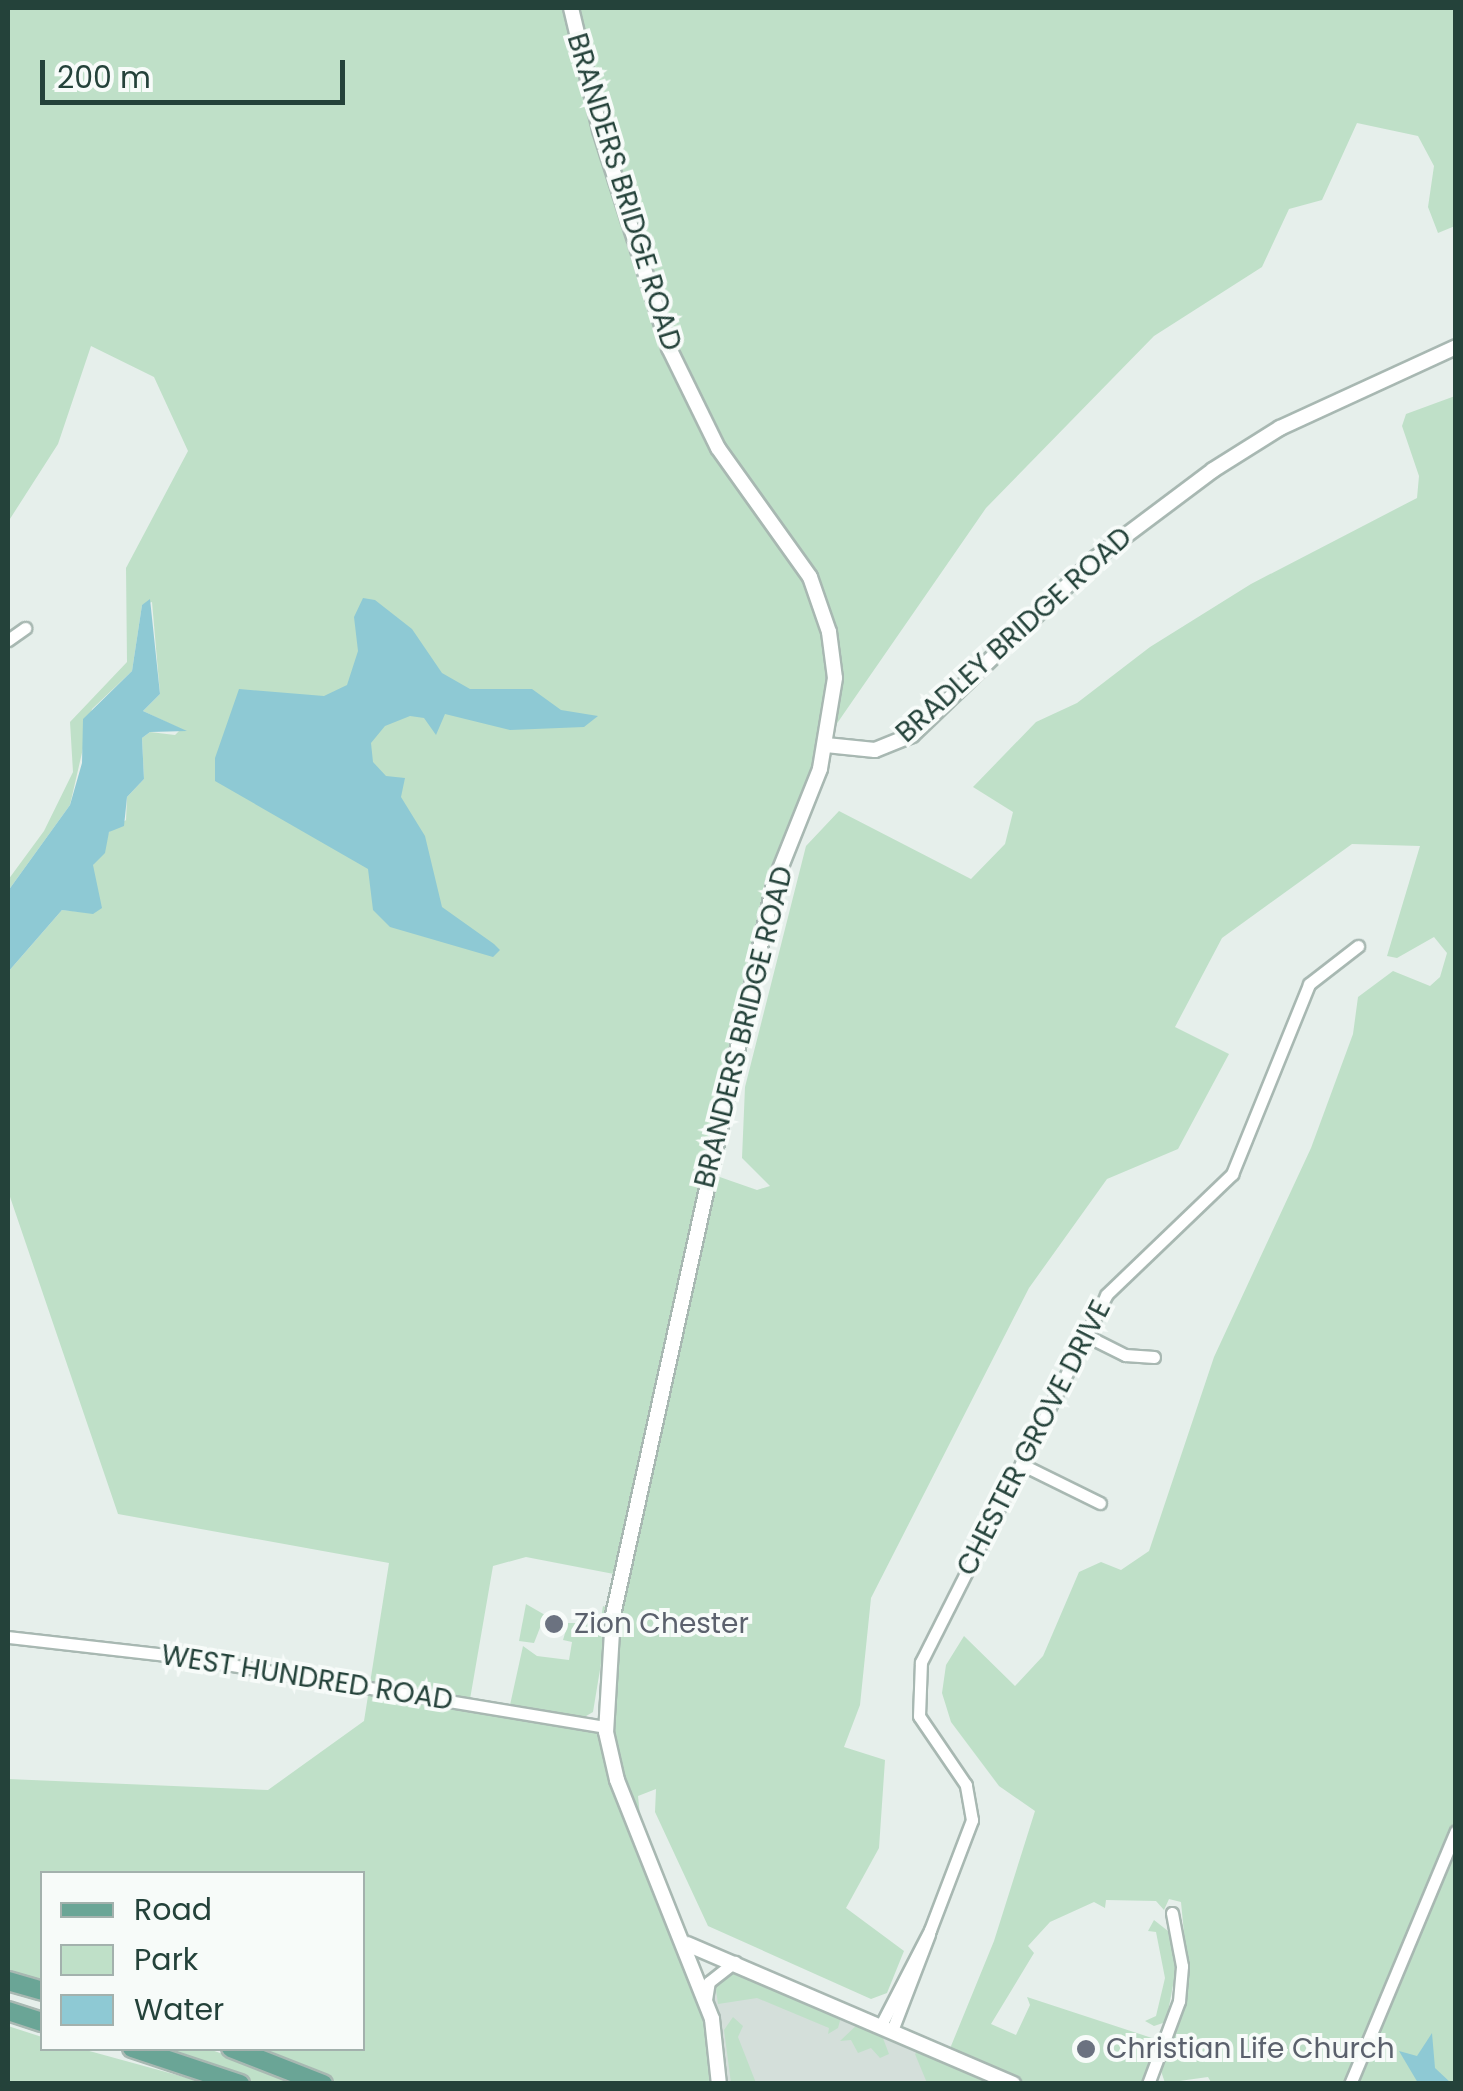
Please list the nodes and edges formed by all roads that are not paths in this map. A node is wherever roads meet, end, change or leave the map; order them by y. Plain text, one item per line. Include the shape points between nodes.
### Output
1 (572, 8) edge
2 (1456, 347) edge
3 (24, 628) dead end
4 (8, 640) edge
5 (826, 745) junction
6 (1358, 946) dead end
7 (1085, 1336) junction
8 (1154, 1357) dead end
9 (1021, 1464) junction
10 (1100, 1503) dead end
11 (8, 1637) edge
12 (605, 1727) junction
13 (1456, 1832) edge
14 (1172, 1914) dead end
15 (687, 1944) junction
16 (735, 1962) junction
17 (8, 1981) edge
18 (40, 1990) edge
19 (706, 2000) junction
20 (8, 2012) edge
21 (40, 2021) edge
22 (887, 2026) junction
23 (141, 2051) edge
24 (239, 2051) edge
25 (240, 2084) edge
26 (323, 2084) edge
27 (719, 2084) edge
28 (1013, 2084) edge
29 (1148, 2084) edge
30 (1350, 2084) edge

1 - 5 street, BRANDERS BRIDGE ROAD via 624,211 684,383 726,460 799,557 822,603 835,678
2 - 5 street, BRADLEY BRIDGE ROAD via 1280,428 1212,470 1096,558 912,735 875,750
3 - 4 street
5 - 12 street, BRANDERS BRIDGE ROAD via 774,884 662,1368 613,1615
6 - 7 street, CHESTER GROVE DRIVE via 1309,984 1232,1174 1122,1274
7 - 8 street via 1125,1355
7 - 9 street, CHESTER GROVE DRIVE
9 - 10 street
9 - 22 street, CHESTER GROVE DRIVE via 917,1676 919,1716 966,1785 972,1820
11 - 12 street, WEST HUNDRED ROAD via 183,1657
12 - 15 street, BRANDERS BRIDGE ROAD via 617,1780
13 - 30 street
14 - 29 street via 1181,1985
15 - 16 street
15 - 19 street, BRANDERS BRIDGE ROAD
16 - 19 street via 709,1982
16 - 22 street
17 - 18 main road
19 - 27 street, BRANDERS BRIDGE ROAD via 718,2036
20 - 21 main road
22 - 28 street
23 - 25 main road
24 - 26 main road

